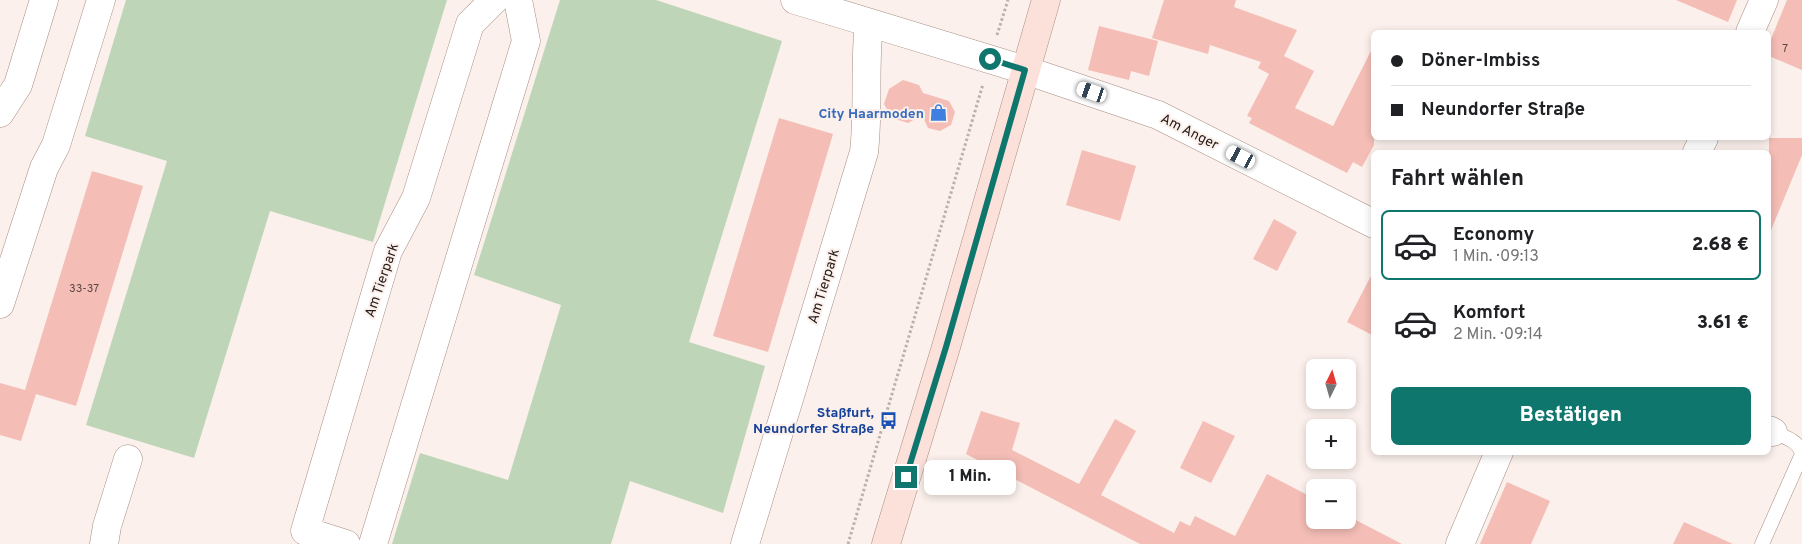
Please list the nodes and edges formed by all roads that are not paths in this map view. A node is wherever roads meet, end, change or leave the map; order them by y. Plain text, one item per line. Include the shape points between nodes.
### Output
1 (44, 0) edge
2 (100, 0) edge
3 (494, 0) edge
4 (518, 0) edge
5 (795, 0) edge
6 (1046, 0) edge
7 (1764, 0) edge
8 (869, 23) junction
9 (1751, 30) edge
10 (1025, 70) junction
11 (0, 113) edge
12 (1371, 222) edge
13 (0, 304) edge
14 (1771, 431) edge
15 (1498, 455) edge
16 (128, 459) dead end
17 (104, 544) edge
18 (346, 544) edge
19 (373, 544) edge
20 (745, 544) edge
21 (886, 544) edge
22 (1460, 544) edge
23 (1762, 544) edge

1 - 11 street via 18,85
2 - 13 street via 56,145 44,168
3 - 18 street, Am Tierpark via 470,24 416,198 388,251 305,531
4 - 19 street via 526,41
5 - 8 street
6 - 10 main road
7 - 9 street
8 - 10 street
8 - 20 street, Am Tierpark via 865,57 864,152
10 - 12 street, Am Anger via 1158,115
10 - 21 main road
14 - 23 lane via 1795,442 1802,454
15 - 22 street
16 - 17 street via 106,526

